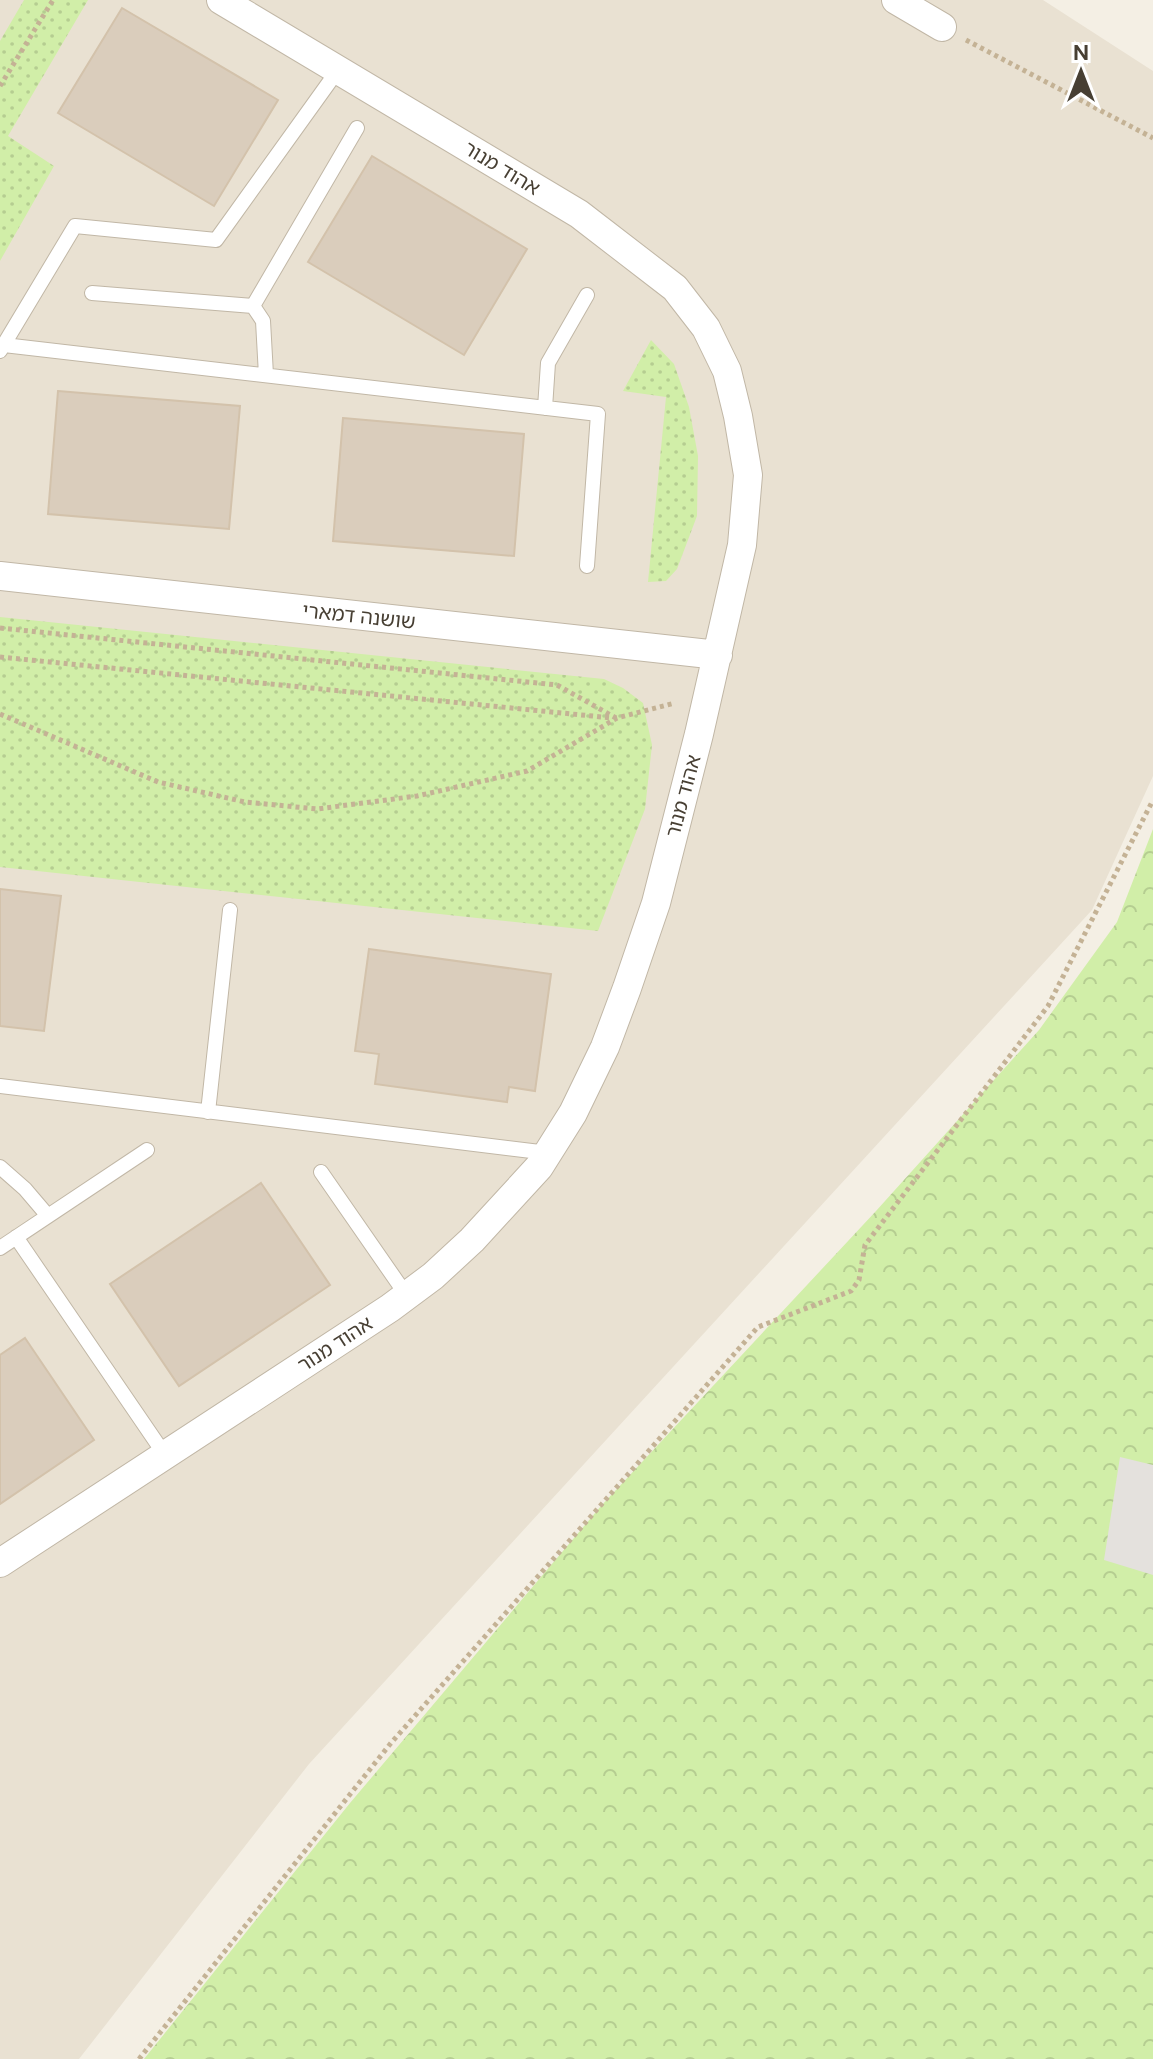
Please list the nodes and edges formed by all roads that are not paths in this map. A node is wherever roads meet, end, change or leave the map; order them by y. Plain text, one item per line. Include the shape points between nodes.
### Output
1 (221, 0) edge
2 (896, 0) edge
3 (942, 27) road end
4 (338, 70) junction
5 (357, 128) dead end
6 (92, 293) dead end
7 (587, 295) dead end
8 (253, 306) junction
9 (2, 348) edge
10 (266, 375) junction
11 (545, 408) junction
12 (587, 566) dead end
13 (0, 576) edge
14 (718, 655) junction
15 (230, 910) dead end
16 (0, 1086) edge
17 (208, 1112) junction
18 (147, 1150) dead end
19 (548, 1153) junction
20 (0, 1167) edge
21 (321, 1172) dead end
22 (48, 1216) junction
23 (16, 1237) junction
24 (0, 1248) edge
25 (407, 1296) junction
26 (165, 1455) junction
27 (0, 1563) edge

1 - 4 street, אהוד מנור
2 - 3 street
4 - 9 lane via 216,240 75,226
4 - 14 street, אהוד מנור via 579,214 675,288 706,328 727,371 748,475 742,545
5 - 8 lane
6 - 8 lane
7 - 11 lane via 548,363
8 - 10 lane via 263,321
9 - 10 lane
10 - 11 lane
11 - 12 lane via 598,414
13 - 14 street, שושנה דמארי
14 - 19 street, אהוד מנור via 656,903 627,988 605,1047
15 - 17 lane
16 - 17 lane
17 - 19 lane
18 - 22 lane
19 - 25 street, אהוד מנור via 472,1240
20 - 22 lane
21 - 25 lane
22 - 23 lane
23 - 24 lane
23 - 26 lane
25 - 26 street, אהוד מנור
26 - 27 street, אהוד מנור

